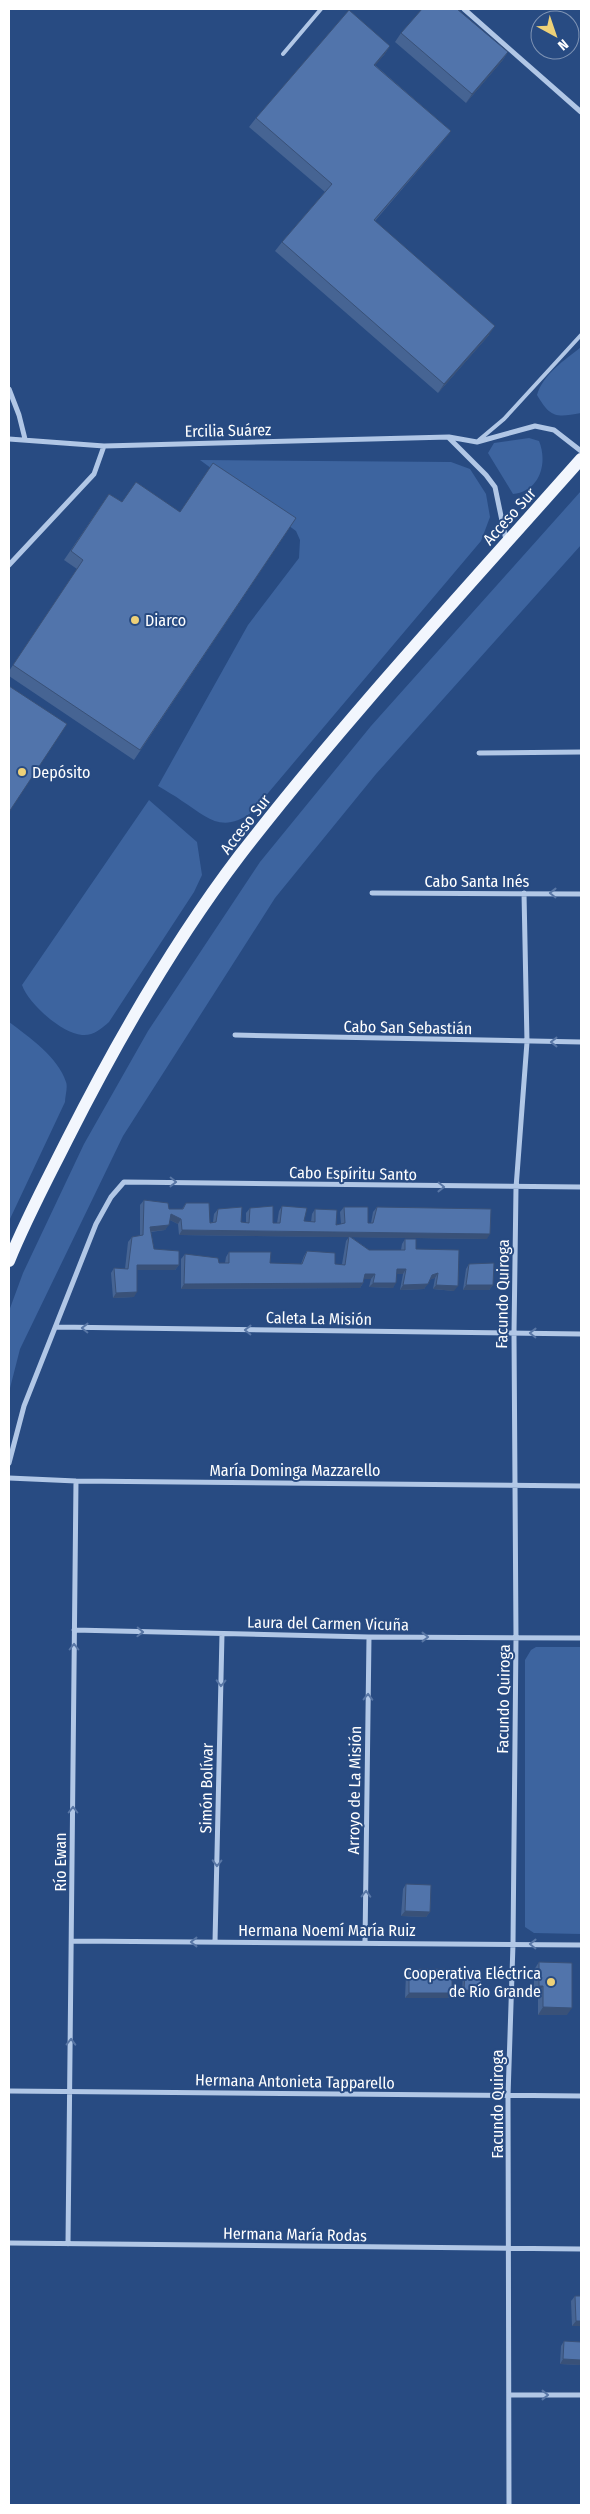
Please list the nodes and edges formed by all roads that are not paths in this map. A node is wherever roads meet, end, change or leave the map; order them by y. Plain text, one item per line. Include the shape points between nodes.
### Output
1 (321, 9) edge
2 (464, 9) edge
3 (283, 54) dead end
4 (581, 112) edge
5 (581, 334) edge
6 (9, 389) edge
7 (449, 438) junction
8 (9, 439) edge
9 (25, 439) junction
10 (477, 442) junction
11 (104, 446) junction
12 (581, 451) edge
13 (581, 459) edge
14 (506, 544) junction
15 (9, 565) edge
16 (581, 752) edge
17 (479, 753) dead end
18 (372, 893) dead end
19 (524, 893) junction
20 (581, 894) edge
21 (234, 1035) dead end
22 (527, 1042) junction
23 (581, 1042) edge
24 (581, 1187) edge
25 (516, 1188) junction
26 (9, 1260) edge
27 (56, 1327) junction
28 (514, 1333) junction
29 (581, 1334) edge
30 (9, 1463) edge
31 (9, 1478) edge
32 (76, 1481) junction
33 (514, 1484) junction
34 (581, 1486) edge
35 (74, 1630) junction
36 (222, 1634) junction
37 (369, 1637) junction
38 (516, 1638) junction
39 (581, 1638) edge
40 (72, 1941) junction
41 (215, 1942) junction
42 (365, 1943) junction
43 (513, 1944) junction
44 (581, 1945) edge
45 (9, 2091) edge
46 (70, 2091) junction
47 (508, 2096) junction
48 (581, 2096) edge
49 (9, 2243) edge
50 (68, 2244) junction
51 (510, 2248) junction
52 (581, 2249) edge
53 (510, 2395) junction
54 (581, 2395) edge
55 (509, 2505) edge

1 - 3 lane
2 - 4 street
5 - 10 lane via 504,419
6 - 9 street
7 - 10 street, Ercilia Suárez
7 - 11 street, Ercilia Suárez
7 - 14 street via 495,488
8 - 9 street, Ercilia Suárez
9 - 11 street, Ercilia Suárez
10 - 12 street, Ercilia Suárez via 535,426 554,430
11 - 15 street via 94,474
13 - 14 main road, Acceso Sur
14 - 26 main road, Acceso Sur via 314,763 202,907 94,1087
16 - 17 street
18 - 19 street, Cabo Santa Inés
20 -> 19 street, Cabo Santa Inés
19 - 22 street, Facundo Quiroga
21 - 22 street, Cabo San Sebastián
23 -> 22 street, Cabo San Sebastián
22 - 25 street, Facundo Quiroga
24 - 25 street, Cabo Espíritu Santo
27 -> 25 street, Cabo Espíritu Santo via 96,1224 124,1182
25 - 28 street, Facundo Quiroga
28 -> 27 street, Caleta La Misión
27 - 30 street via 24,1406
29 -> 28 street, Caleta La Misión
28 - 33 street, Facundo Quiroga
31 - 32 street, María Dominga Mazzarello
32 - 33 street, María Dominga Mazzarello
32 - 35 street, Río Ewan
33 - 34 street, María Dominga Mazzarello
33 - 38 street, Facundo Quiroga
35 -> 36 street, Laura del Carmen Vicuña
40 -> 35 street, Río Ewan
36 - 37 street, Laura del Carmen Vicuña
36 -> 41 street, Simón Bolívar
37 -> 38 street, Laura del Carmen Vicuña
42 -> 37 street, Arroyo de La Misión
38 - 39 street, Laura del Carmen Vicuña
38 - 43 street, Facundo Quiroga
41 -> 40 street, Hermana Noemí María Ruiz
46 -> 40 street, Río Ewan
41 - 42 street, Hermana Noemí María Ruiz
42 - 43 street, Hermana Noemí María Ruiz
44 -> 43 street, Hermana Noemí María Ruiz
43 - 47 street, Facundo Quiroga
45 - 46 street, Hermana Antonieta Tapparello
46 - 47 street, Hermana Antonieta Tapparello
46 - 50 street, Río Ewan
47 - 48 street, Hermana Antonieta Tapparello
47 - 51 street, Facundo Quiroga
49 - 50 street, Hermana María Rodas
50 - 51 street, Hermana María Rodas
51 - 52 street, Hermana María Rodas
51 - 53 street, Facundo Quiroga
53 -> 54 street
53 - 55 street, Facundo Quiroga

